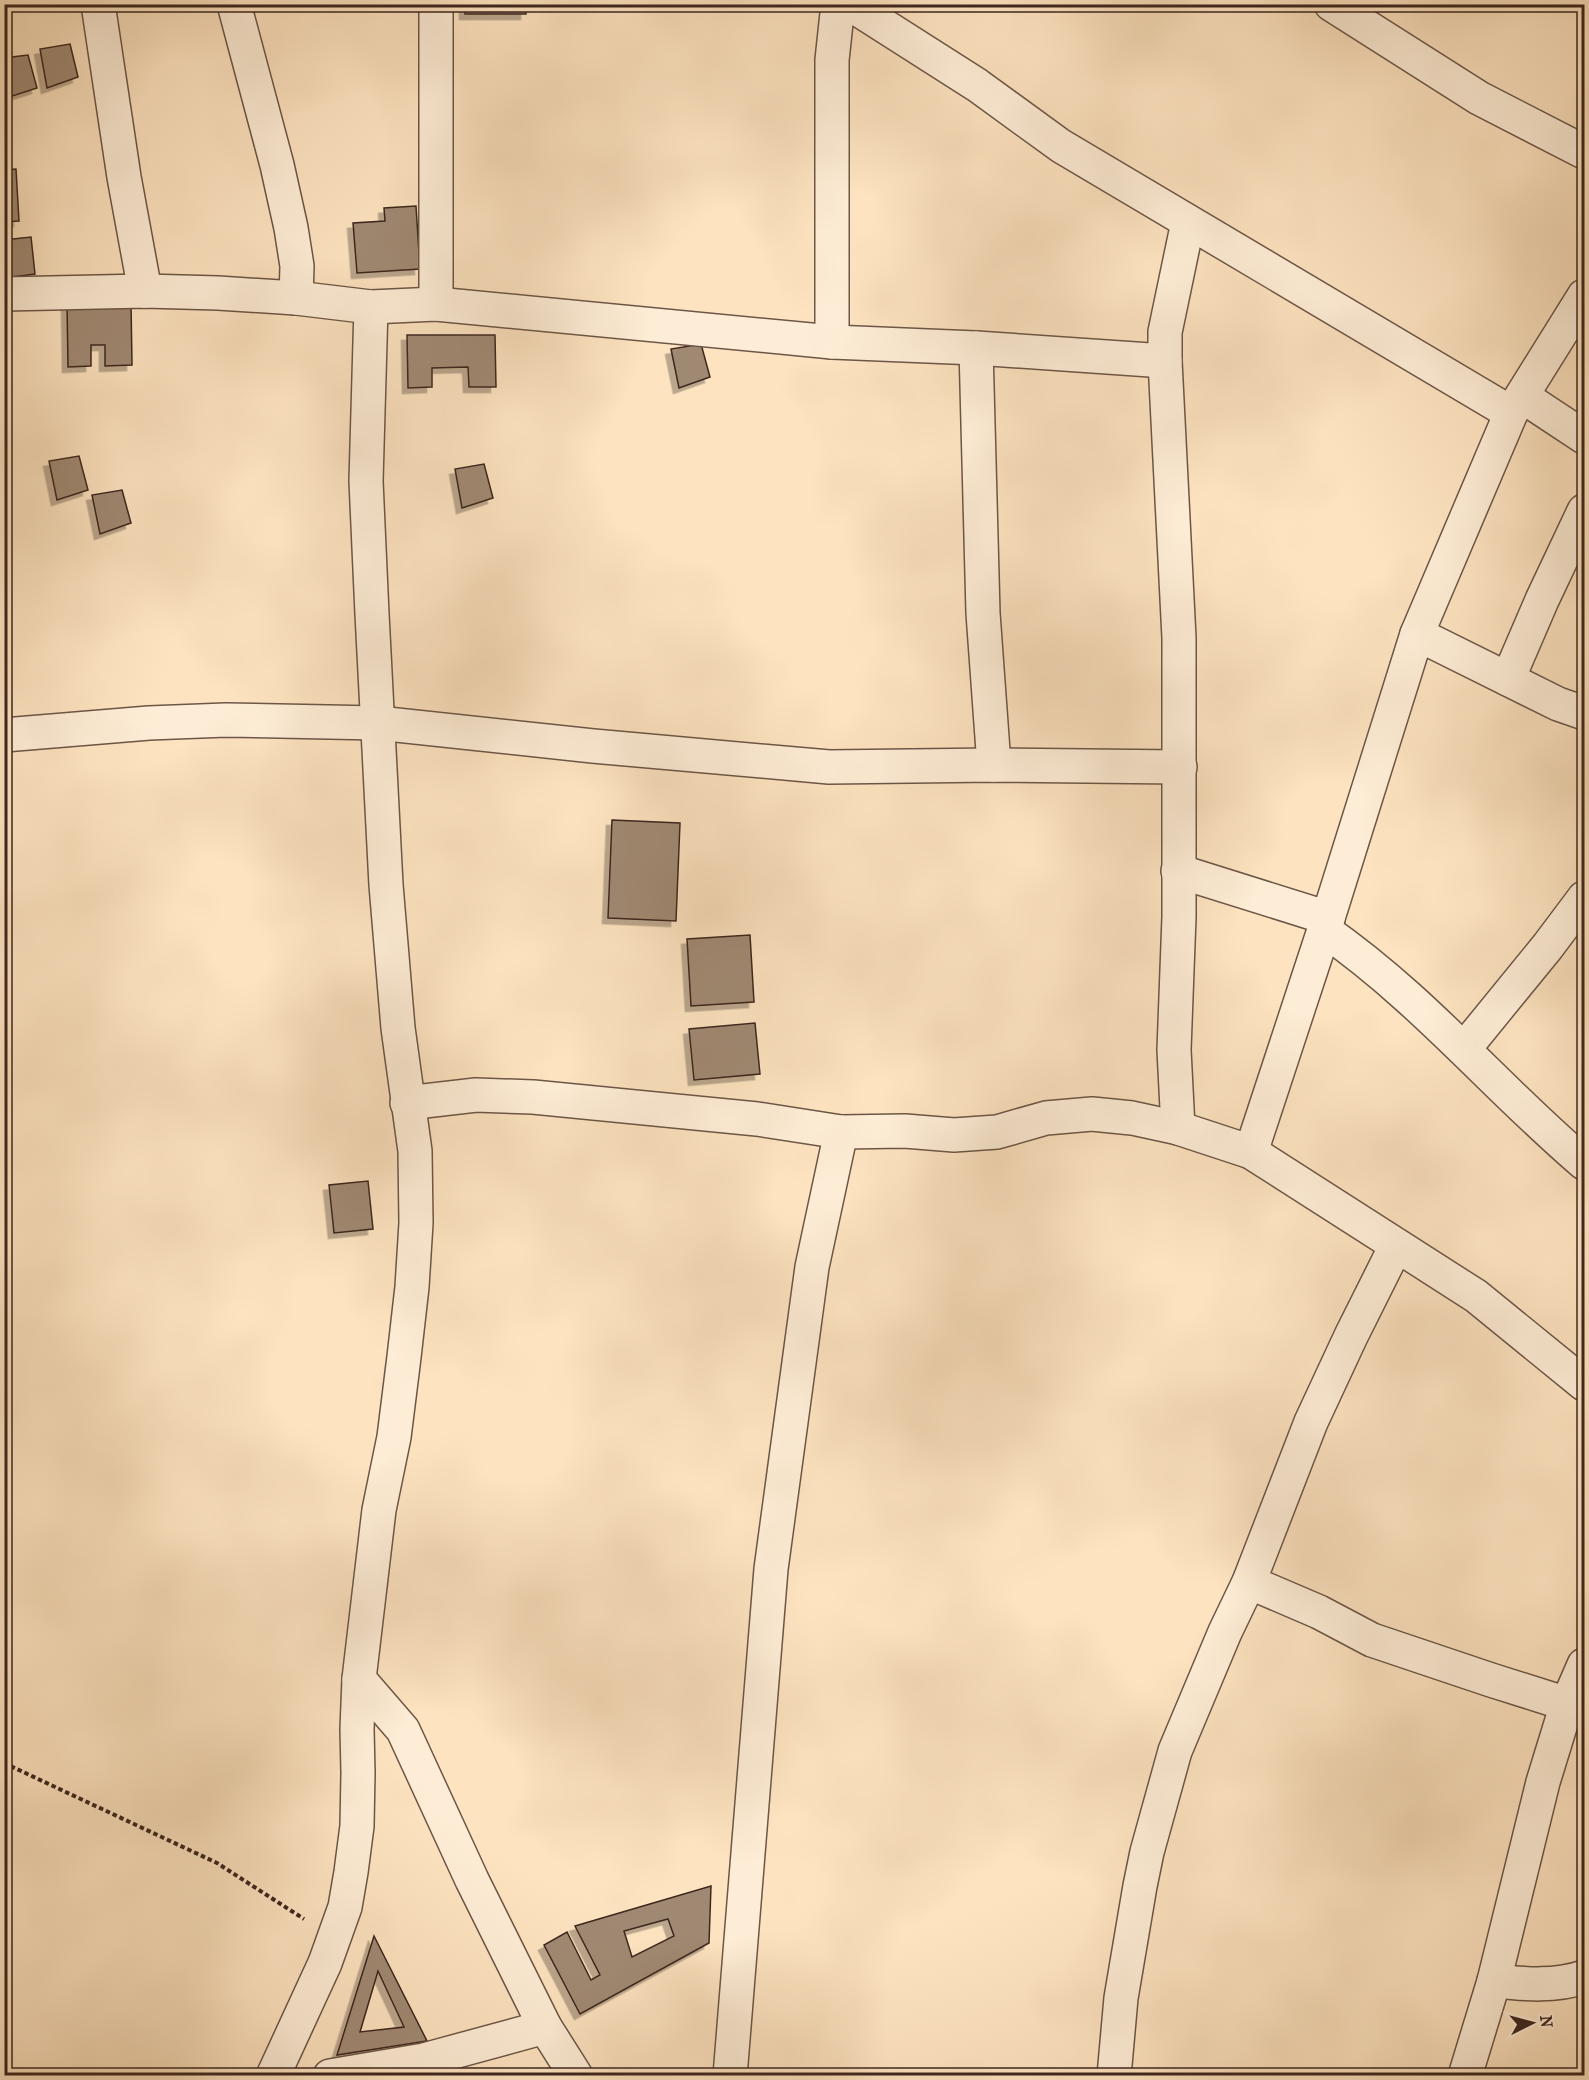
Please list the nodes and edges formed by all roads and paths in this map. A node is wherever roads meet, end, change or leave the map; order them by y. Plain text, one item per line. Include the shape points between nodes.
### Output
1 (98, 4) edge
2 (234, 4) edge
3 (436, 4) edge
4 (838, 4) edge
5 (850, 4) edge
6 (1331, 4) edge
7 (1584, 152) edge
8 (1188, 222) junction
9 (145, 291) junction
10 (4, 294) edge
11 (1584, 296) edge
12 (296, 298) junction
13 (436, 304) junction
14 (371, 308) junction
15 (832, 342) junction
16 (976, 348) junction
17 (1165, 362) junction
18 (1517, 404) junction
19 (1584, 437) edge
20 (1584, 511) edge
21 (1418, 634) junction
22 (1508, 679) junction
23 (1584, 713) edge
24 (378, 723) junction
25 (4, 735) edge
26 (994, 765) junction
27 (1180, 767) junction
28 (1178, 871) junction
29 (1584, 898) edge
30 (1326, 924) junction
31 (1464, 1049) junction
32 (407, 1103) junction
33 (1178, 1128) junction
34 (841, 1132) junction
35 (1251, 1152) junction
36 (1584, 1163) edge
37 (1396, 1246) junction
38 (1584, 1384) edge
39 (1249, 1582) junction
40 (1584, 1665) edge
41 (359, 1679) junction
42 (1567, 1704) junction
43 (4, 1763) edge
44 (334, 1939) junction
45 (1584, 1977) edge
46 (1494, 1981) junction
47 (545, 2027) junction
48 (273, 2076) edge
49 (330, 2076) edge
50 (576, 2076) edge
51 (730, 2076) edge
52 (1114, 2076) edge
53 (1465, 2076) edge

1 - 9 street
2 - 12 street via 291,228 297,266
3 - 13 street
4 - 15 street via 832,60
5 - 8 street via 977,85 1061,146
6 - 7 street via 1479,98
8 - 17 street via 1165,332
8 - 18 street
9 - 10 street
9 - 12 street
11 - 18 street
12 - 14 street
13 - 14 street
13 - 15 street
14 - 24 street via 366,481
15 - 16 street
16 - 17 street
16 - 26 street via 983,613
17 - 27 street via 1179,638
18 - 19 street
18 - 21 street
20 - 22 street
21 - 22 street
21 - 30 street
22 - 23 street
24 - 25 street via 215,720
24 - 26 street via 829,766
24 - 32 street via 386,885
26 - 27 street
27 - 28 street
28 - 30 street
28 - 33 street via 1174,1050
29 - 31 street
30 - 31 street
30 - 35 street
31 - 36 street
32 - 34 street via 476,1095 532,1096 757,1119
32 - 41 street via 415,1151 412,1287 394,1437 377,1521
33 - 34 street via 1092,1114 1046,1118 997,1132
33 - 35 street
34 - 51 street via 812,1267 771,1569
35 - 37 street
37 - 38 street via 1476,1296
37 - 39 street via 1311,1422
39 - 42 street via 1372,1640
39 - 52 street via 1187,1719 1161,1797 1127,1962
40 - 42 street
41 - 44 street via 357,1826 345,1907
41 - 47 street via 403,1730
42 - 46 street via 1543,1782
43 - 44 path via 217,1863
44 - 48 street
45 - 46 street via 1550,1984
46 - 53 street
47 - 49 street via 424,2060
47 - 50 street

